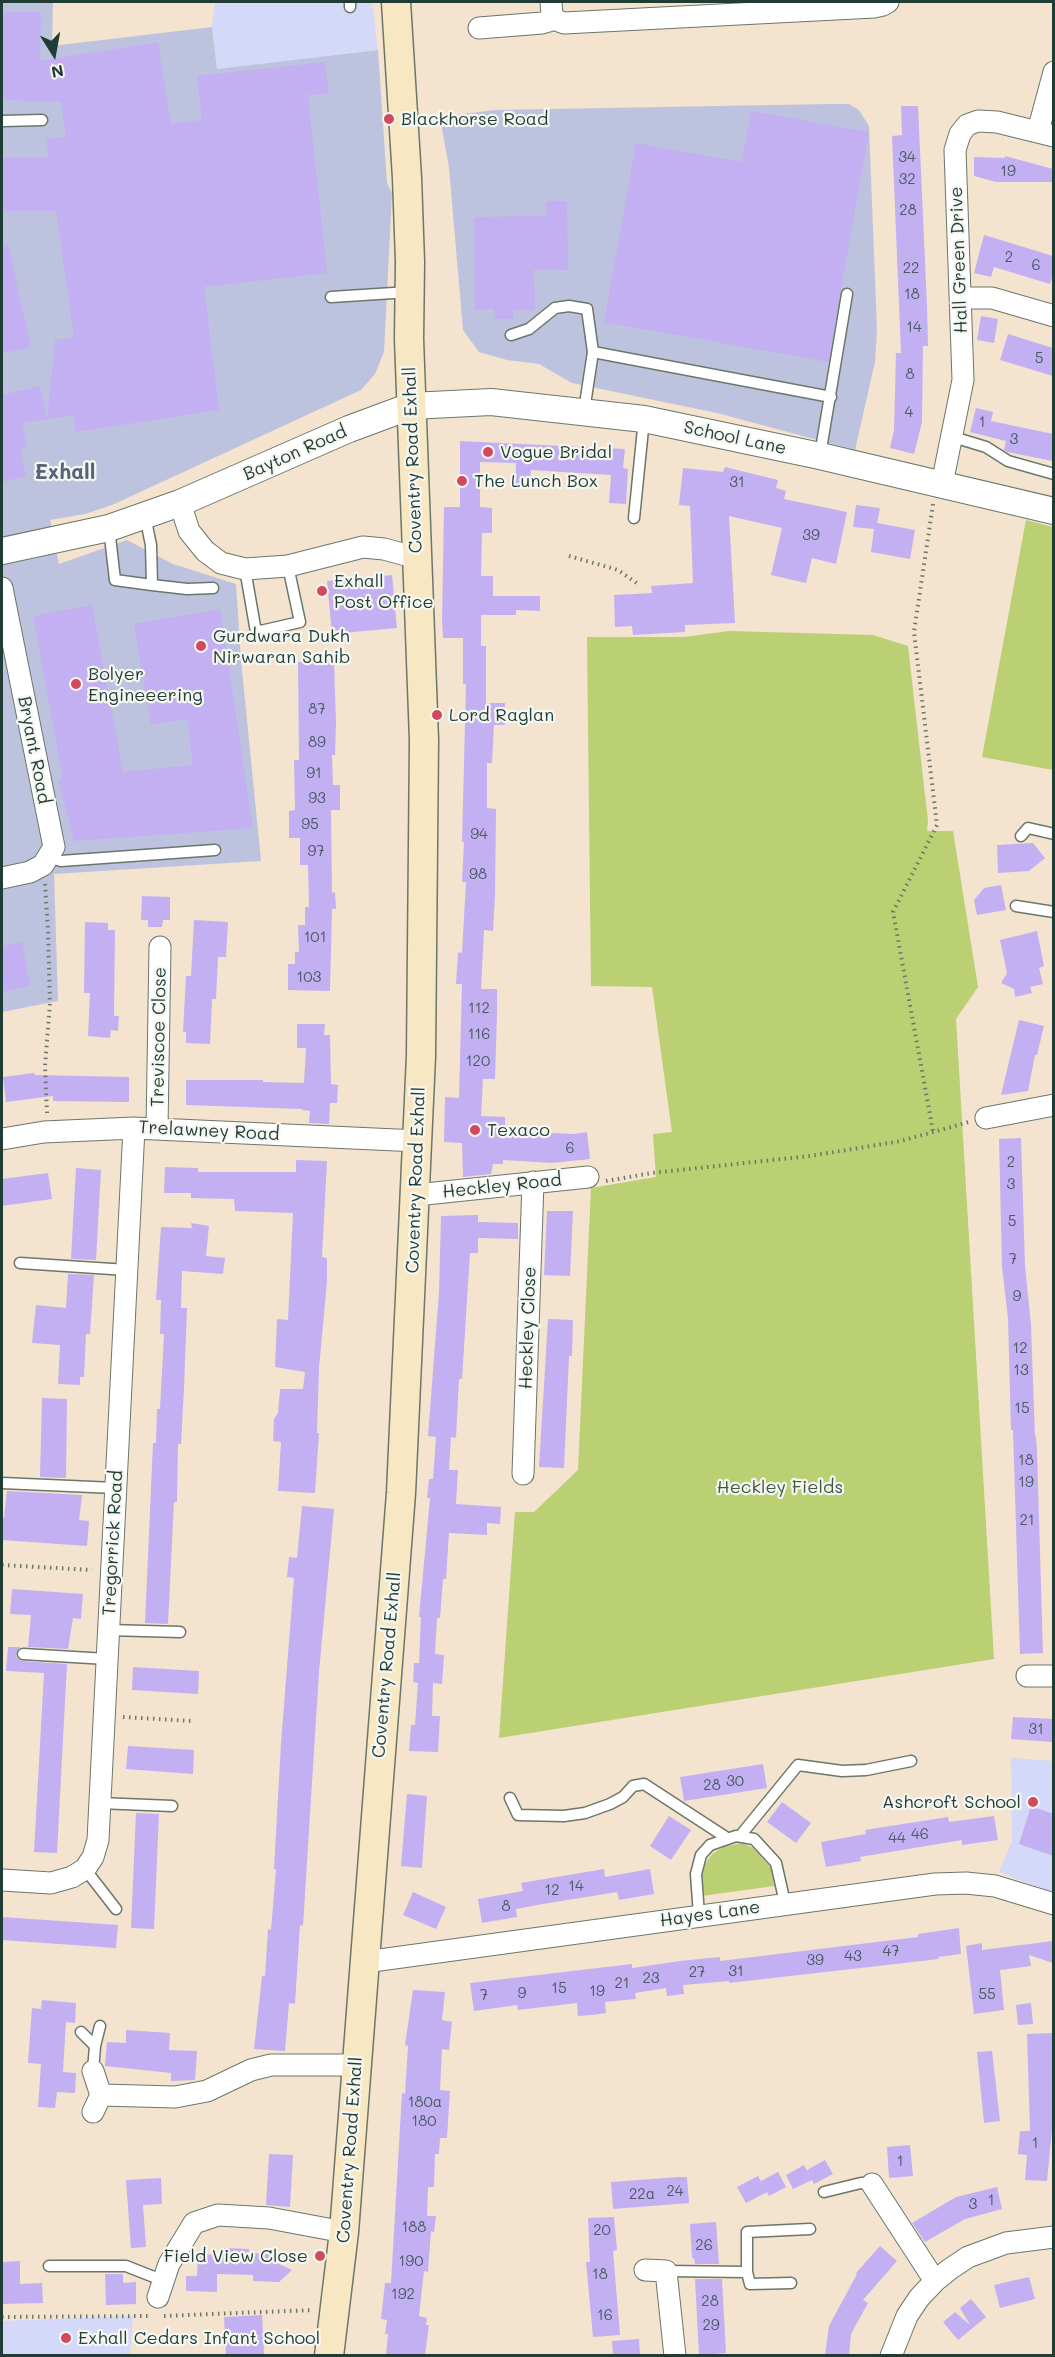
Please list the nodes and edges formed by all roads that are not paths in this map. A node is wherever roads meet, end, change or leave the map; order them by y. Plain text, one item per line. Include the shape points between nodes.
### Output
1 (396, 2) edge
2 (888, 2) edge
3 (551, 8) edge
4 (726, 8) edge
5 (479, 28) dead end
6 (1053, 72) edge
7 (42, 120) dead end
8 (2, 121) edge
9 (1046, 133) edge
10 (410, 292) junction
11 (847, 294) dead end
12 (331, 297) dead end
13 (961, 298) junction
14 (1053, 316) edge
15 (511, 335) dead end
16 (593, 352) junction
17 (831, 397) junction
18 (411, 406) junction
19 (584, 411) junction
20 (644, 419) junction
21 (952, 437) junction
22 (820, 456) junction
23 (1053, 474) edge
24 (939, 484) junction
25 (180, 503) junction
26 (1053, 512) edge
27 (145, 516) junction
28 (634, 518) dead end
29 (109, 528) junction
30 (2, 551) edge
31 (417, 558) junction
32 (288, 566) junction
33 (245, 569) junction
34 (152, 585) junction
35 (2, 588) edge
36 (213, 588) dead end
37 (1053, 834) edge
38 (1021, 836) dead end
39 (215, 850) dead end
40 (46, 861) junction
41 (2, 878) edge
42 (1016, 906) dead end
43 (1053, 912) edge
44 (160, 947) dead end
45 (1053, 1105) edge
46 (986, 1118) road end
47 (134, 1128) junction
48 (157, 1128) junction
49 (2, 1138) edge
50 (418, 1142) junction
51 (588, 1177) road end
52 (533, 1182) junction
53 (416, 1195) junction
54 (20, 1263) dead end
55 (126, 1270) junction
56 (523, 1474) dead end
57 (2, 1483) edge
58 (116, 1488) junction
59 (108, 1630) junction
60 (180, 1632) dead end
61 (23, 1654) dead end
62 (106, 1659) junction
63 (1027, 1676) dead end
64 (1053, 1676) edge
65 (911, 1761) dead end
66 (510, 1798) dead end
67 (99, 1803) junction
68 (172, 1806) dead end
69 (740, 1836) junction
70 (727, 1838) junction
71 (85, 1869) junction
72 (2, 1880) edge
73 (785, 1904) junction
74 (1053, 1904) edge
75 (116, 1909) dead end
76 (699, 1915) junction
77 (365, 1962) junction
78 (100, 2026) dead end
79 (81, 2032) dead end
80 (95, 2046) junction
81 (357, 2065) junction
82 (93, 2071) joint
83 (872, 2184) joint
84 (824, 2192) dead end
85 (810, 2229) dead end
86 (344, 2232) junction
87 (1053, 2237) edge
88 (49, 2266) dead end
89 (645, 2270) dead end
90 (666, 2271) junction
91 (747, 2272) junction
92 (935, 2281) junction
93 (791, 2283) dead end
94 (161, 2289) joint
95 (329, 2355) edge
96 (675, 2355) edge
97 (891, 2355) edge

1 - 10 main road, Coventry Road Exhall
2 - 4 street via 874,7
3 - 4 street via 556,20 564,23
3 - 5 street via 549,21 542,23
6 - 9 street
7 - 8 lane
9 - 13 street, Hall Green Drive via 978,121 967,125 960,134 955,150
10 - 12 lane
10 - 18 main road, Coventry Road Exhall
11 - 17 lane
13 - 14 street via 992,298
13 - 21 street, Hall Green Drive via 963,380
15 - 16 lane via 529,329 555,308 587,309
16 - 17 lane
16 - 19 lane
17 - 22 lane
18 - 19 street, School Lane via 491,402
18 - 25 street, Bayton Road
18 - 31 main road, Coventry Road Exhall
19 - 20 street, School Lane
20 - 22 street, School Lane
20 - 28 lane
21 - 23 lane via 986,447 1008,461
21 - 24 street, Hall Green Drive
22 - 24 street, School Lane
24 - 26 street, School Lane
25 - 27 street, Bayton Road
25 - 33 street via 189,531 205,551 221,563
27 - 29 street, Bayton Road
27 - 34 lane via 151,545
29 - 30 street, Bayton Road
29 - 34 lane via 115,580
31 - 32 street via 363,547
31 - 50 main road, Coventry Road Exhall via 424,740
32 - 33 street
32 - 33 lane via 300,622 255,632
34 - 36 lane
35 - 40 street, Bryant Road via 54,847
37 - 38 lane via 1028,828
39 - 40 lane
40 - 41 street via 30,872
42 - 43 lane
44 - 48 street, Treviscoe Close
45 - 46 street
47 - 48 street, Trelawney Road
47 - 49 street, Trelawney Road
47 - 55 street, Tregorrick Road
48 - 50 street, Trelawney Road
50 - 53 main road, Coventry Road Exhall
51 - 52 street, Heckley Road
52 - 53 street, Heckley Road
52 - 56 street, Heckley Close
53 - 77 main road, Coventry Road Exhall via 401,1493
54 - 55 lane
55 - 58 street, Tregorrick Road
57 - 58 lane
58 - 59 street, Tregorrick Road
59 - 60 lane
59 - 62 street, Tregorrick Road
61 - 62 lane
62 - 67 street, Tregorrick Road
63 - 64 street
65 - 69 lane via 842,1771 798,1765
66 - 70 lane via 518,1815 585,1814 623,1797 633,1786 644,1784
67 - 68 lane
67 - 71 street, Tregorrick Road via 98,1840
69 - 70 lane
69 - 73 lane via 754,1839 776,1863
70 - 76 lane via 710,1845 697,1864
71 - 72 street via 51,1883
71 - 75 lane
73 - 74 street, Hayes Lane via 966,1883 995,1886
73 - 76 street, Hayes Lane
76 - 77 street, Hayes Lane
77 - 81 main road, Coventry Road Exhall
78 - 80 lane
79 - 80 lane
80 - 82 lane
81 - 82 street via 271,2065 207,2091 97,2103
81 - 86 main road, Coventry Road Exhall
83 - 84 lane
83 - 92 street
85 - 91 lane via 747,2232
86 - 94 street via 269,2218 218,2215 194,2223 170,2264
86 - 95 main road, Coventry Road Exhall
87 - 92 street via 988,2248
88 - 94 lane via 126,2266
89 - 90 street
90 - 91 lane
90 - 96 street
91 - 93 lane via 750,2284
92 - 97 street via 907,2316

